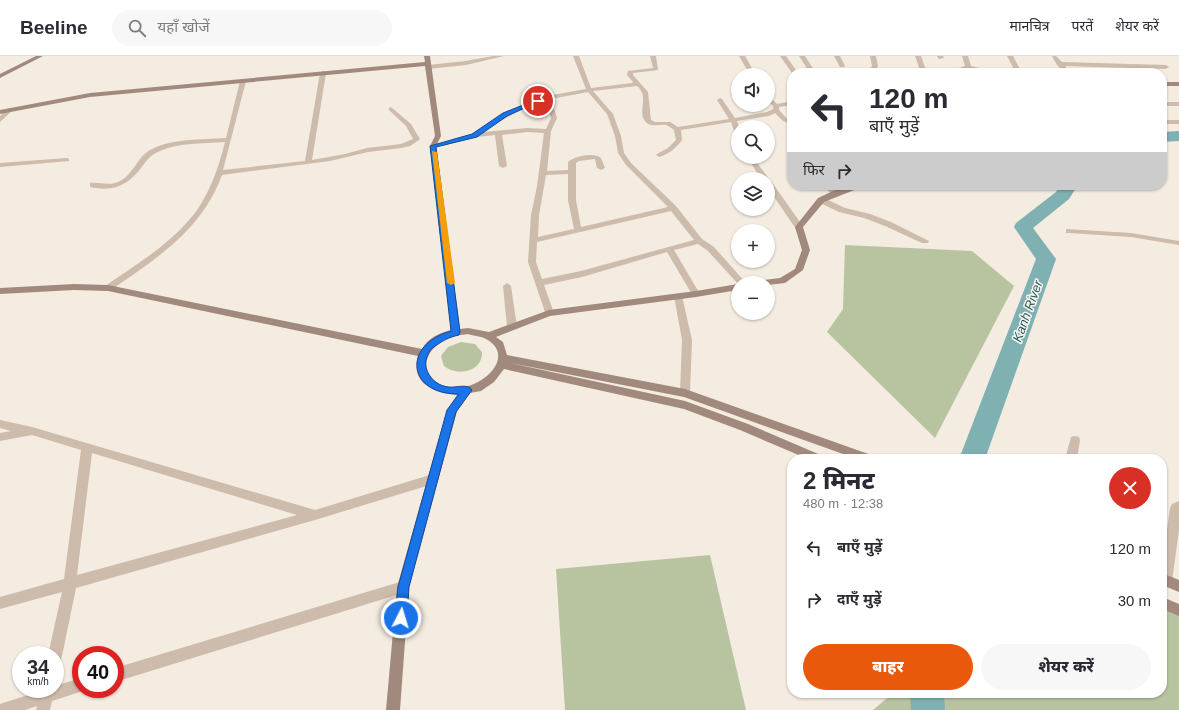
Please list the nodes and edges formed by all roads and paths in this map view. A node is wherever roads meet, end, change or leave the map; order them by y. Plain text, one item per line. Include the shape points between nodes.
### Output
1 (40, 56) edge
2 (501, 56) edge
3 (576, 56) edge
4 (653, 56) edge
5 (742, 56) edge
6 (783, 56) edge
7 (802, 56) edge
8 (837, 56) edge
9 (873, 56) edge
10 (918, 56) edge
11 (965, 56) edge
12 (1010, 56) edge
13 (1054, 57) dead end
14 (427, 62) edge
15 (1059, 64) junction
16 (842, 66) dead end
17 (968, 67) junction
18 (1166, 67) dead end
19 (749, 68) edge
20 (791, 68) edge
21 (810, 68) edge
22 (874, 68) edge
23 (922, 68) edge
24 (965, 68) edge
25 (973, 68) edge
26 (1016, 68) edge
27 (1063, 68) edge
28 (323, 73) junction
29 (0, 76) edge
30 (242, 81) junction
31 (636, 82) junction
32 (1167, 84) edge
33 (1179, 84) edge
34 (589, 90) junction
35 (547, 98) junction
36 (720, 100) dead end
37 (787, 104) edge
38 (1167, 104) edge
39 (1179, 104) edge
40 (776, 108) junction
41 (11, 109) junction
42 (391, 109) dead end
43 (0, 112) edge
44 (0, 120) edge
45 (731, 120) edge
46 (733, 120) joint
47 (787, 121) edge
48 (1167, 122) edge
49 (1179, 122) edge
50 (677, 129) junction
51 (548, 131) junction
52 (498, 133) junction
53 (474, 136) junction
54 (228, 140) junction
55 (433, 146) junction
56 (659, 155) dead end
57 (68, 160) dead end
58 (308, 162) junction
59 (0, 165) edge
60 (503, 166) dead end
61 (601, 168) dead end
62 (571, 172) junction
63 (218, 173) junction
64 (543, 173) junction
65 (93, 185) dead end
66 (832, 190) edge
67 (846, 190) edge
68 (775, 193) edge
69 (836, 193) junction
70 (821, 200) junction
71 (673, 208) junction
72 (799, 227) junction
73 (578, 231) junction
74 (1069, 232) dead end
75 (535, 240) junction
76 (698, 241) junction
77 (925, 241) dead end
78 (1179, 244) edge
79 (668, 249) junction
80 (736, 276) edge
81 (775, 281) edge
82 (538, 284) junction
83 (507, 286) dead end
84 (108, 288) junction
85 (731, 288) edge
86 (0, 291) edge
87 (696, 294) junction
88 (678, 296) junction
89 (549, 313) junction
90 (512, 327) junction
91 (456, 332) junction
92 (489, 336) junction
93 (423, 353) junction
94 (502, 362) junction
95 (468, 390) junction
96 (685, 393) junction
97 (0, 424) edge
98 (32, 431) junction
99 (0, 437) edge
100 (1075, 440) dead end
101 (87, 447) junction
102 (807, 454) edge
103 (856, 454) edge
104 (1071, 454) edge
105 (433, 479) junction
106 (1179, 506) edge
107 (315, 515) junction
108 (1167, 562) edge
109 (1167, 581) edge
110 (70, 584) junction
111 (1179, 586) edge
112 (403, 587) junction
113 (0, 603) edge
114 (1167, 605) edge
115 (1179, 610) edge
116 (57, 646) edge
117 (124, 672) edge
118 (33, 698) edge
119 (47, 698) edge
120 (3, 710) edge
121 (44, 710) edge
122 (393, 710) edge

1 - 29 street
2 - 14 street via 466,63
3 - 34 street
4 - 31 street via 656,69 630,72
5 - 19 street
6 - 20 street
7 - 21 street
8 - 16 street
9 - 22 street
10 - 23 street
11 - 17 street
12 - 26 street
13 - 15 street
14 - 28 street
14 - 55 street via 438,136
15 - 18 street
15 - 27 street
17 - 24 street
17 - 25 street
28 - 30 street
28 - 58 street
30 - 41 street via 90,95
30 - 54 street
31 - 34 street via 631,86
31 - 50 street via 645,89 648,121 667,123
32 - 33 street
34 - 35 street
34 - 71 street via 610,114 618,136 620,153
35 - 51 street via 554,118
35 - 53 street via 505,115
36 - 46 street
37 - 40 street
38 - 39 street
40 - 46 street via 769,114
40 - 47 street
41 - 43 street
41 - 44 street
42 - 58 street via 409,125 417,139 415,142
45 - 50 street
48 - 49 street
50 - 56 street via 679,140 676,145
51 - 52 street
51 - 64 street
52 - 53 street
52 - 60 street
53 - 55 street
54 - 63 street
54 - 65 street via 159,149 147,156 126,182 110,186
55 - 91 street
57 - 59 street
58 - 63 street
61 - 62 street via 598,158 577,159 572,162
62 - 64 street
62 - 73 street via 572,200
63 - 84 street via 216,182 200,211 178,236
64 - 75 street via 535,215
66 - 69 street
67 - 69 street
68 - 72 street
69 - 70 street
70 - 72 street
70 - 77 street via 842,210 888,224
71 - 73 street
71 - 76 street
72 - 81 street via 806,250 799,270 792,276
73 - 75 street
74 - 78 street via 1131,235
75 - 82 street via 532,262
76 - 79 street
76 - 80 street via 711,249
79 - 82 street
79 - 87 street
82 - 89 street
83 - 90 street
84 - 86 street
84 - 93 street
85 - 87 street
87 - 88 street
88 - 89 street
88 - 96 street via 687,340
89 - 90 street
90 - 92 street
91 - 92 street via 475,332
91 - 93 street via 434,341
92 - 94 street via 500,345
93 - 95 street via 420,367 426,380 448,391
94 - 95 street via 493,378 477,388
94 - 96 street
94 - 102 street via 686,404
95 - 105 street via 452,410
96 - 103 street
97 - 98 street
98 - 99 street
98 - 101 street
100 - 104 street
101 - 107 street
101 - 110 street
105 - 107 street
105 - 112 street
106 - 108 street via 1176,508
107 - 110 street
109 - 111 street
110 - 113 street
110 - 116 street
112 - 117 street
112 - 122 street
114 - 115 street
118 - 120 street
119 - 121 street

